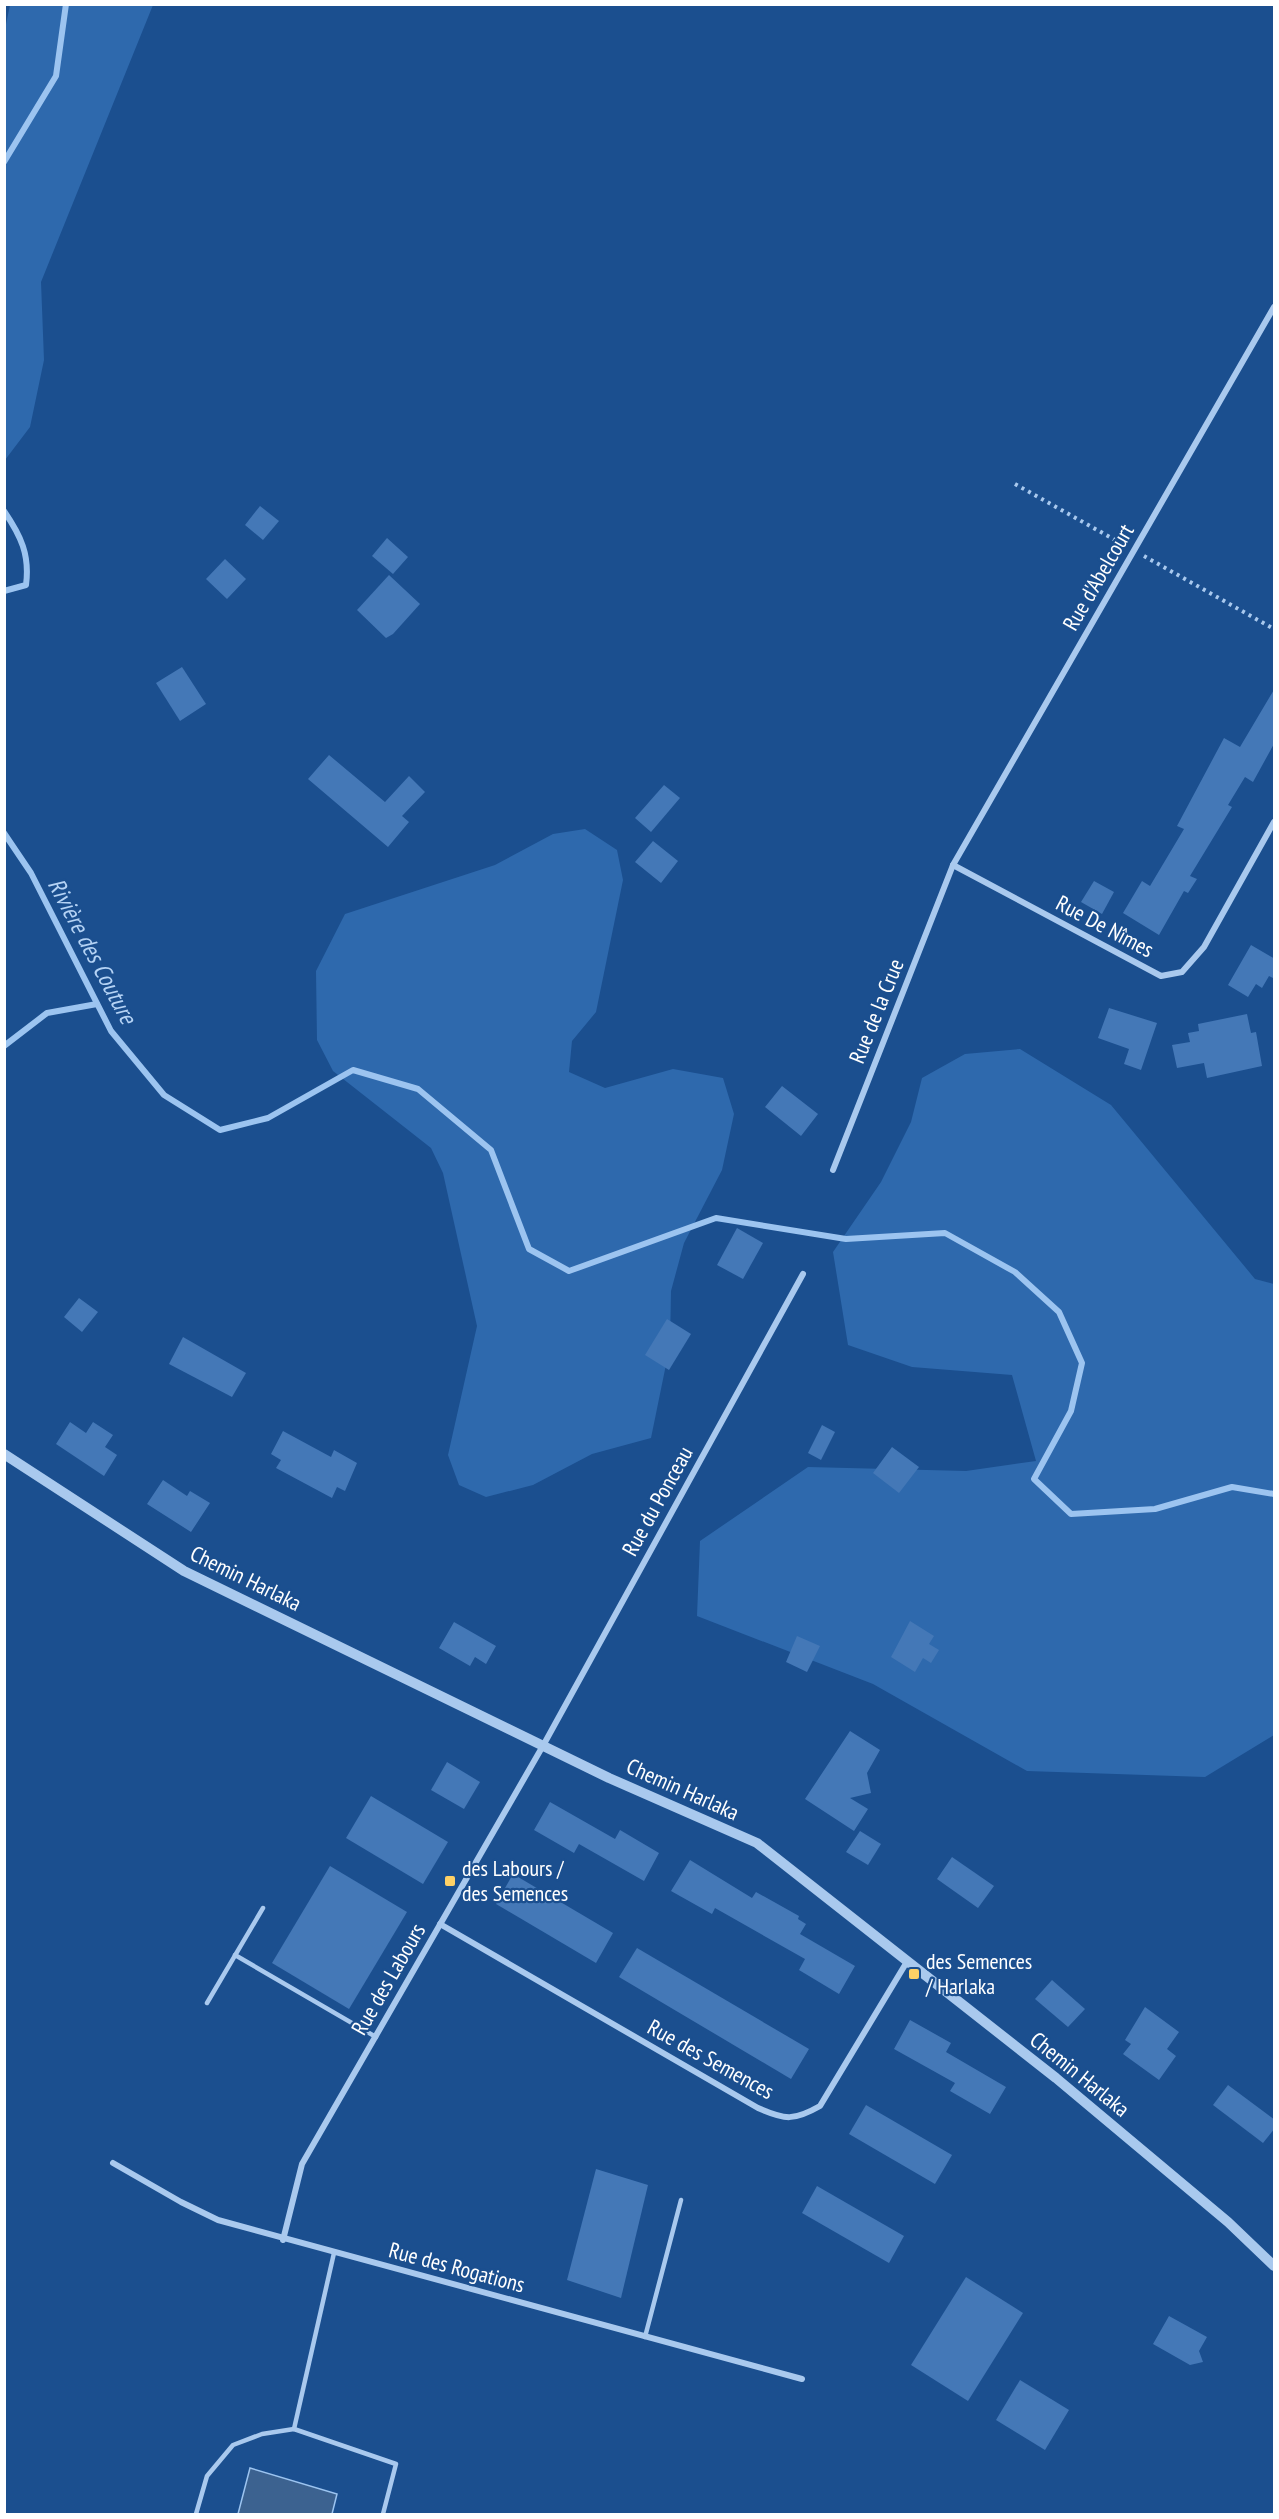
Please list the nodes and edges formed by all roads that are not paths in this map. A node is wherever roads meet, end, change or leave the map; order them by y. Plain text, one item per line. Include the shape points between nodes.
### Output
1 (1275, 306) edge
2 (1275, 822) edge
3 (953, 865) junction
4 (832, 1170) dead end
5 (803, 1274) dead end
6 (4, 1454) edge
7 (544, 1744) junction
8 (263, 1908) dead end
9 (440, 1924) junction
10 (235, 1955) junction
11 (908, 1960) junction
12 (207, 2003) dead end
13 (376, 2037) junction
14 (113, 2163) dead end
15 (681, 2200) dead end
16 (283, 2240) junction
17 (334, 2253) junction
18 (1275, 2266) edge
19 (645, 2337) junction
20 (802, 2379) dead end
21 (294, 2429) junction
22 (196, 2514) edge
23 (383, 2514) edge

1 - 3 street, Rue d'Abelcourt
2 - 3 street, Rue De Nîmes via 1204,947 1182,972 1161,976
3 - 4 street, Rue de la Crue
5 - 7 street, Rue du Ponceau
6 - 7 street, Chemin Harlaka via 184,1571
7 - 9 street, Rue des Labours
7 - 11 street, Chemin Harlaka via 609,1778 757,1843
8 - 10 lane
9 - 11 street, Rue des Semences via 780,2118 801,2118 820,2106
9 - 13 street, Rue des Labours
10 - 12 lane
10 - 13 lane
11 - 18 street, Chemin Harlaka via 1056,2078
13 - 16 street, Rue des Labours via 302,2164
14 - 16 street, Rue des Rogations via 218,2220
15 - 19 lane
16 - 17 street, Rue des Rogations
17 - 19 street, Rue des Rogations
17 - 21 lane
19 - 20 street, Rue des Rogations
21 - 22 lane via 262,2433 233,2445 207,2476
21 - 23 lane via 396,2464

